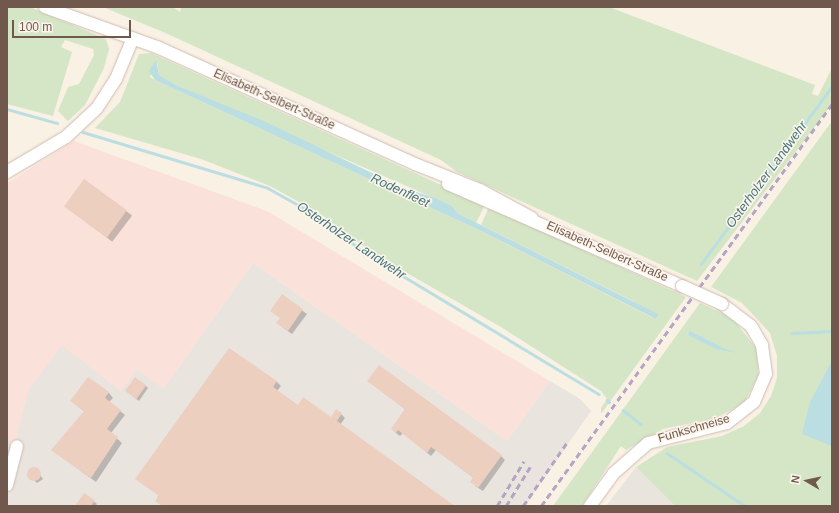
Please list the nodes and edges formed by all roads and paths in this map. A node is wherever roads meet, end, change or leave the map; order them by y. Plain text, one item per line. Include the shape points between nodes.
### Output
1 (44, 7) edge
2 (66, 7) edge
3 (133, 38) junction
4 (7, 172) edge
5 (682, 286) joint
6 (17, 446) dead end
7 (7, 485) edge
8 (590, 506) edge

1 - 3 street, Elisabeth-Selbert-Straße via 120,36
2 - 3 street, Elisabeth-Selbert-Straße via 122,29
3 - 4 street via 116,78 97,108 66,137
3 - 5 street, Elisabeth-Selbert-Straße via 415,164 488,203 532,218
5 - 8 street, Funkschneise, bridge via 722,304 751,326 762,345 766,374 754,402 727,423 648,443 614,473
6 - 7 street

